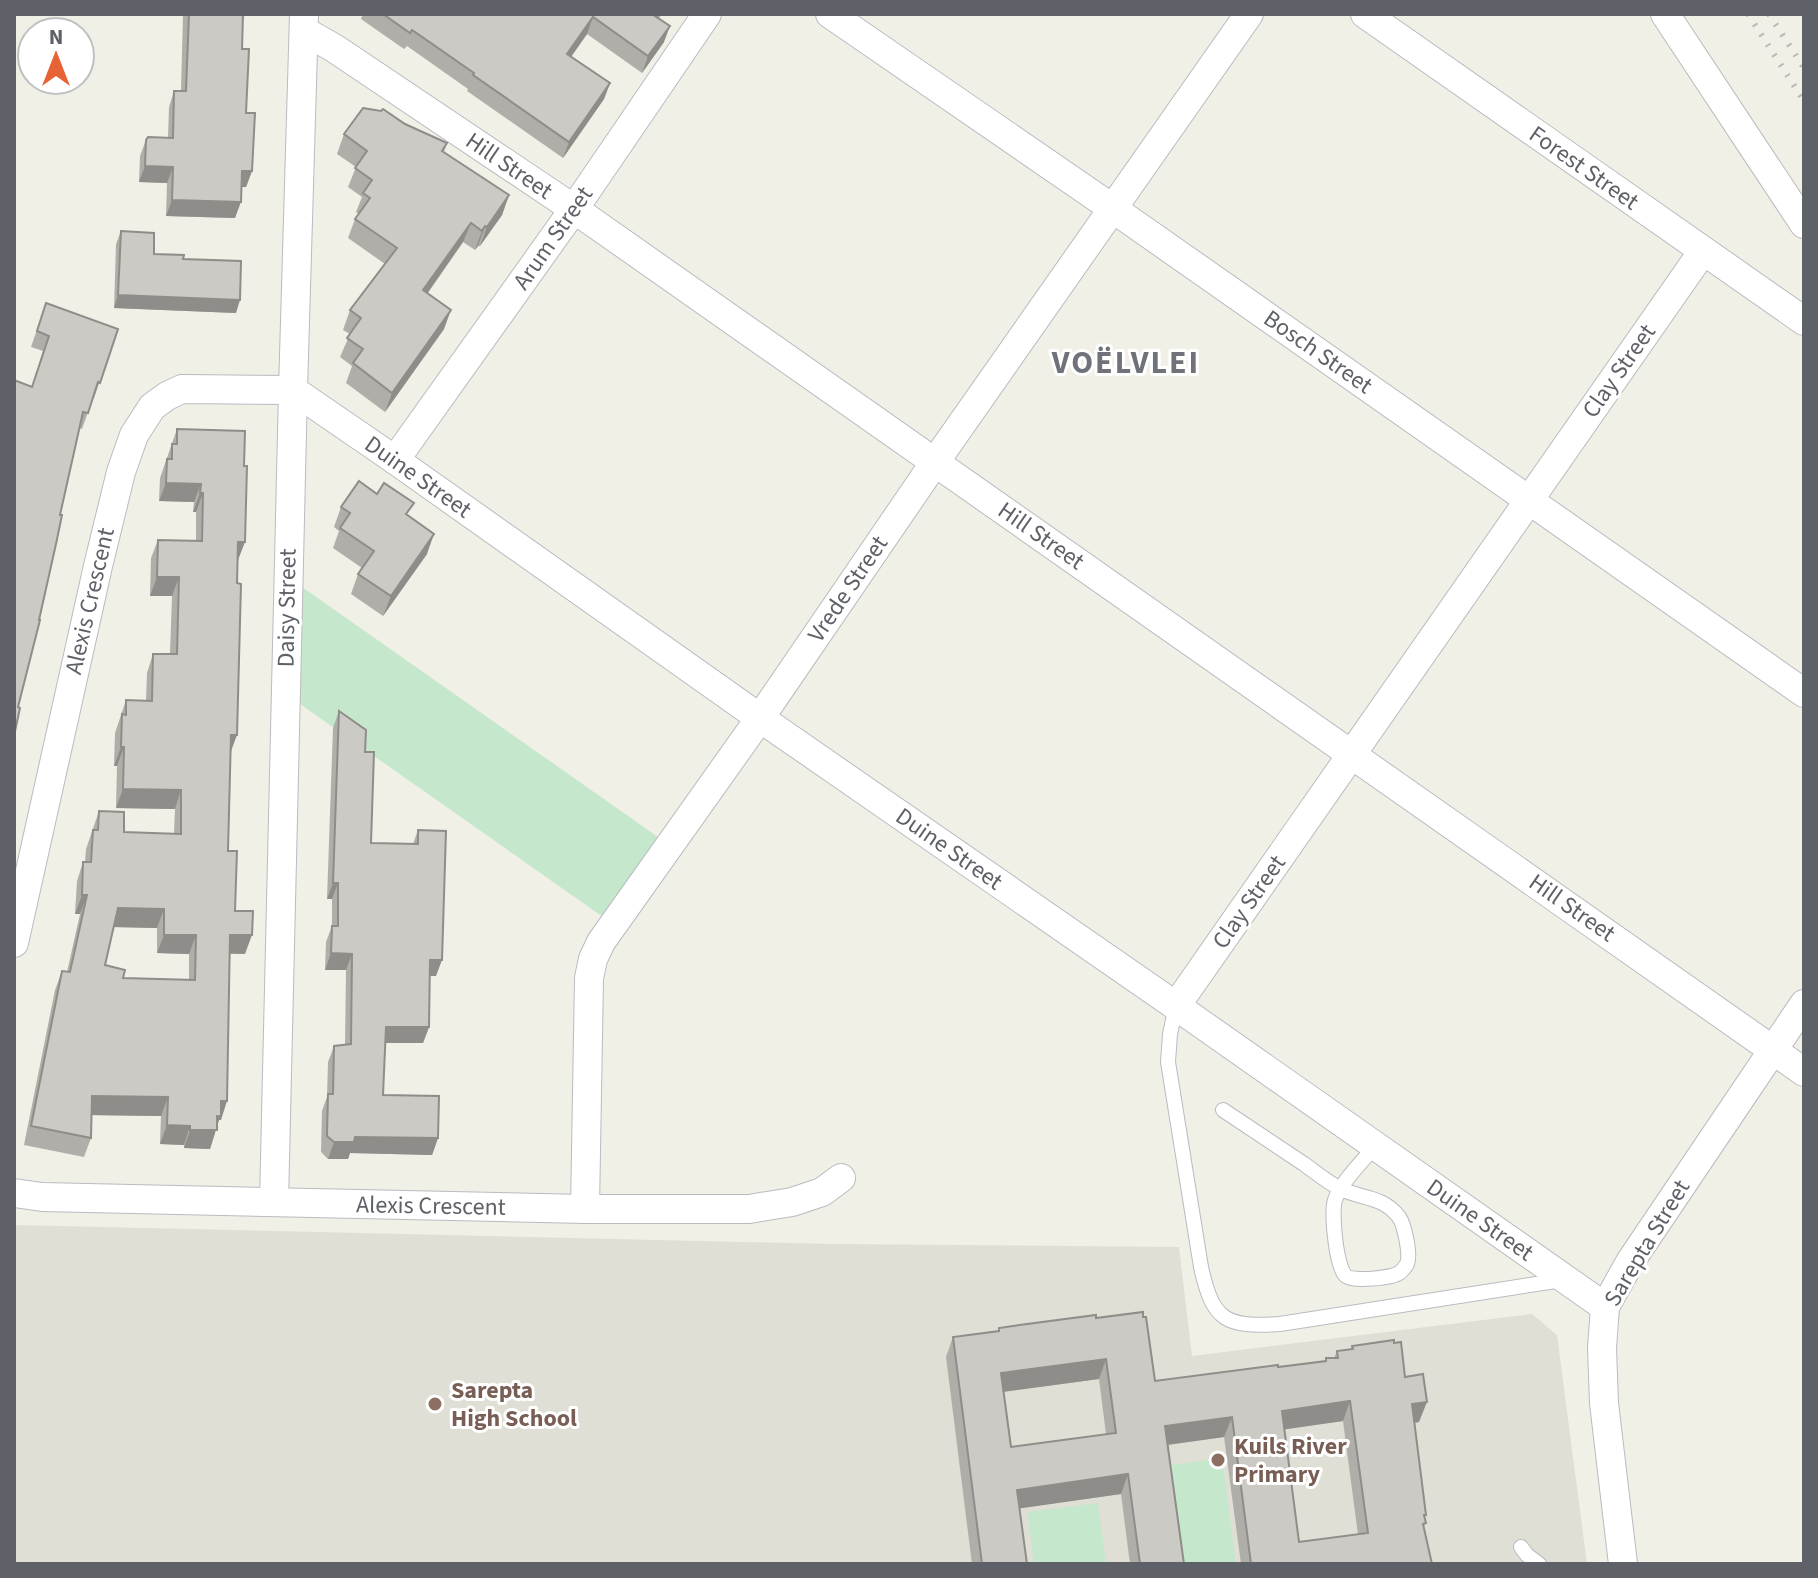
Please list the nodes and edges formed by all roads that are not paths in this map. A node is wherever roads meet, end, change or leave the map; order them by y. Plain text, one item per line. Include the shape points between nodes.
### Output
1 (707, 14) edge
2 (830, 14) edge
3 (1249, 14) edge
4 (1365, 14) edge
5 (1665, 14) edge
6 (304, 23) edge
7 (1112, 208) junction
8 (574, 209) junction
9 (1804, 224) edge
10 (1703, 251) junction
11 (1804, 321) edge
12 (293, 390) junction
13 (395, 460) junction
14 (935, 462) junction
15 (1530, 500) junction
16 (1804, 693) edge
17 (760, 718) junction
18 (1353, 755) junction
19 (14, 943) edge
20 (1804, 1004) edge
21 (1176, 1006) junction
22 (1773, 1049) junction
23 (1804, 1072) edge
24 (1223, 1110) dead end
25 (1375, 1146) junction
26 (841, 1178) dead end
27 (1340, 1189) junction
28 (14, 1193) edge
29 (274, 1202) junction
30 (585, 1209) junction
31 (1565, 1280) junction
32 (1605, 1307) junction
33 (1521, 1547) dead end
34 (1539, 1564) edge
35 (1623, 1564) edge

1 - 8 street, Arum Street
2 - 7 street, Bosch Street
3 - 7 street, Vrede Street
4 - 10 street, Forest Street
5 - 9 street
6 - 8 street, Hill Street
6 - 12 street, Daisy Street
7 - 14 street, Vrede Street
7 - 15 street, Bosch Street
8 - 13 street, Arum Street
8 - 14 street, Hill Street
10 - 11 street, Forest Street
10 - 15 street, Clay Street
12 - 13 street, Duine Street
12 - 19 street, Alexis Crescent via 182,389 152,407 134,435 98,566
12 - 29 street, Daisy Street
13 - 17 street, Duine Street
14 - 17 street, Vrede Street
14 - 18 street, Hill Street
15 - 16 street, Bosch Street
15 - 18 street, Clay Street
17 - 21 street, Duine Street
17 - 30 street, Vrede Street via 593,959
18 - 21 street, Clay Street
18 - 22 street, Hill Street
20 - 22 street, Sarepta Street
21 - 25 street, Duine Street
21 - 31 lane, Clay Street via 1168,1062 1201,1267 1218,1313 1242,1324 1280,1324
22 - 23 street, Hill Street
22 - 32 street, Sarepta Street
24 - 27 lane
25 - 27 lane
25 - 31 street, Duine Street
26 - 30 street, Alexis Crescent via 822,1192 749,1209
27 - 27 lane via 1388,1206 1401,1219 1408,1257 1398,1274 1358,1280 1343,1274 1333,1214
28 - 29 street, Alexis Crescent
29 - 30 street, Alexis Crescent
31 - 32 street, Duine Street
32 - 35 street, Sarepta Street via 1604,1403
33 - 34 lane

